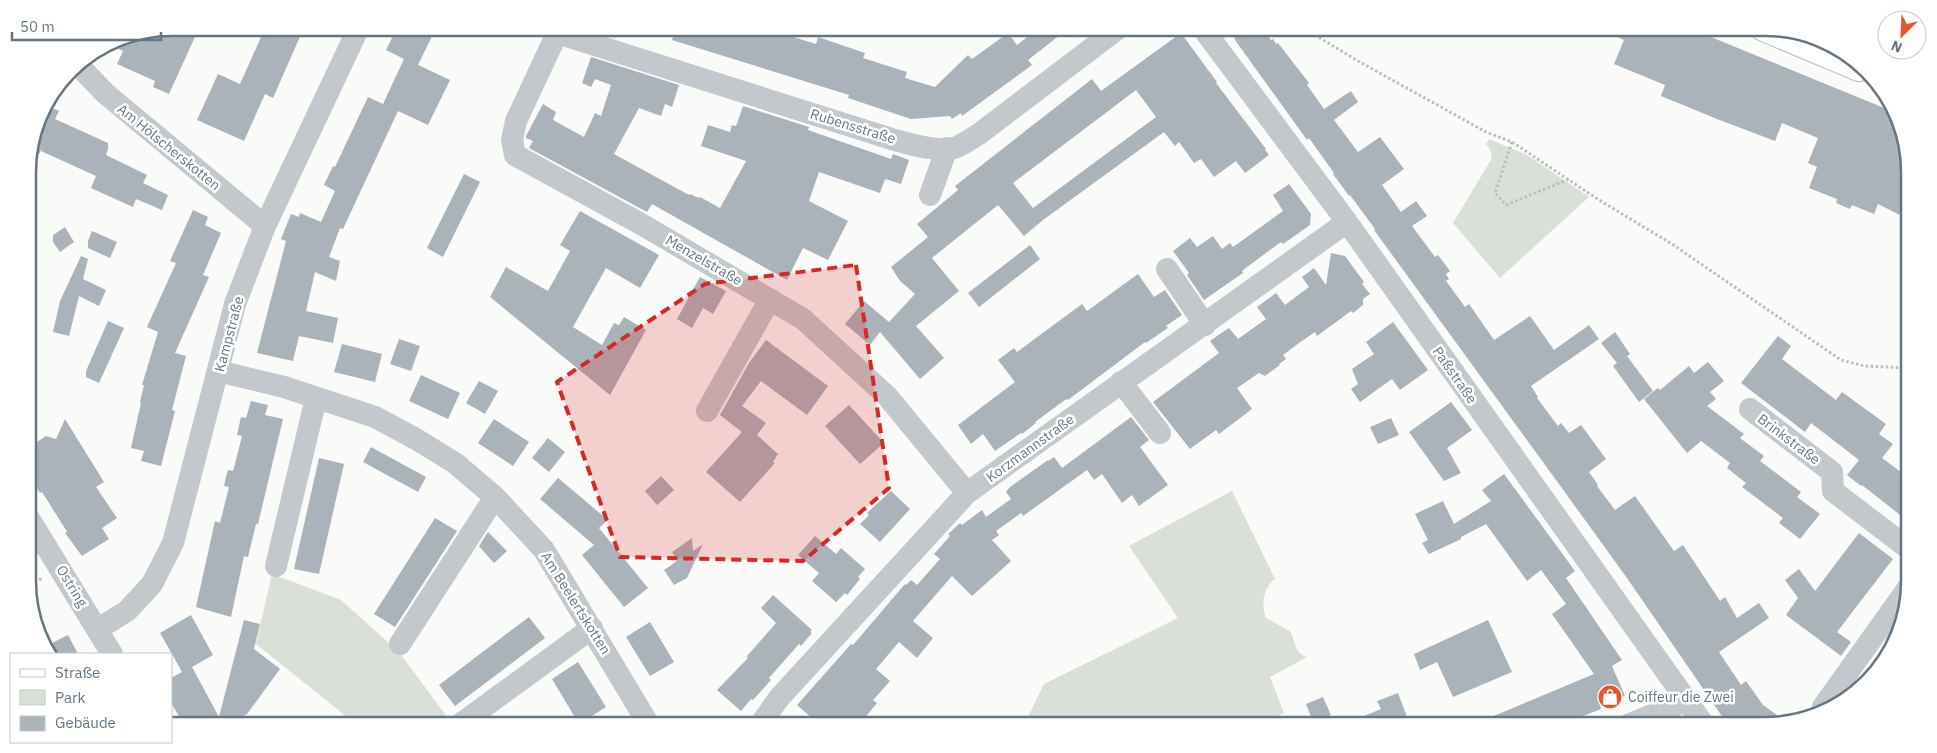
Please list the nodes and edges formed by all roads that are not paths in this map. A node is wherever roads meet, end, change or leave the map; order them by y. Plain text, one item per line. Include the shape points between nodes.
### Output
1 (355, 36) edge
2 (555, 36) edge
3 (576, 36) edge
4 (1109, 36) edge
5 (1208, 36) edge
6 (1791, 39) edge
7 (1841, 59) edge
8 (83, 70) edge
9 (947, 148) junction
10 (930, 195) dead end
11 (1347, 222) junction
12 (265, 226) junction
13 (1167, 269) dead end
14 (770, 299) junction
15 (1205, 325) junction
16 (218, 371) junction
17 (1122, 382) junction
18 (316, 398) junction
19 (1750, 409) dead end
20 (707, 411) dead end
21 (1160, 433) dead end
22 (967, 493) junction
23 (495, 497) junction
24 (36, 530) edge
25 (1901, 543) edge
26 (276, 566) dead end
27 (1900, 600) edge
28 (592, 628) junction
29 (98, 629) junction
30 (400, 644) dead end
31 (111, 653) edge
32 (1686, 701) junction
33 (1827, 702) edge
34 (1650, 716) edge
35 (1697, 716) edge
36 (469, 717) edge
37 (644, 717) edge
38 (766, 717) edge

1 - 12 street, Kampstraße
2 - 14 street, Menzelstraße via 516,121 512,140 515,154
3 - 9 street, Rubensstraße via 898,141 921,147
4 - 9 street, Rubensstraße via 979,134
5 - 11 street, Paßstraße
6 - 7 main road
8 - 12 street, Am Hölscherskotten via 106,94
9 - 10 street
11 - 15 street, Korzmannstraße
11 - 32 street, Paßstraße
12 - 16 street, Kampstraße via 235,304
13 - 15 street
14 - 20 street
14 - 22 street, Menzelstraße via 803,319 887,396
15 - 17 street, Korzmannstraße
16 - 18 street, Am Beelertskotten
16 - 29 street, Kampstraße via 173,543 152,584 127,611
17 - 21 street
17 - 22 street, Korzmannstraße
18 - 23 street, Am Beelertskotten via 375,417 416,439 455,463
18 - 26 street
19 - 25 street, Brinkstraße via 1832,472 1833,490
22 - 38 street, Korzmannstraße via 779,698
23 - 28 street, Am Beelertskotten via 544,550
23 - 30 street
24 - 29 street, Ostring
27 - 33 street
28 - 36 street
28 - 37 street, Am Beelertskotten
29 - 31 street, Ostring
32 - 34 street
32 - 35 street, Paßstraße

